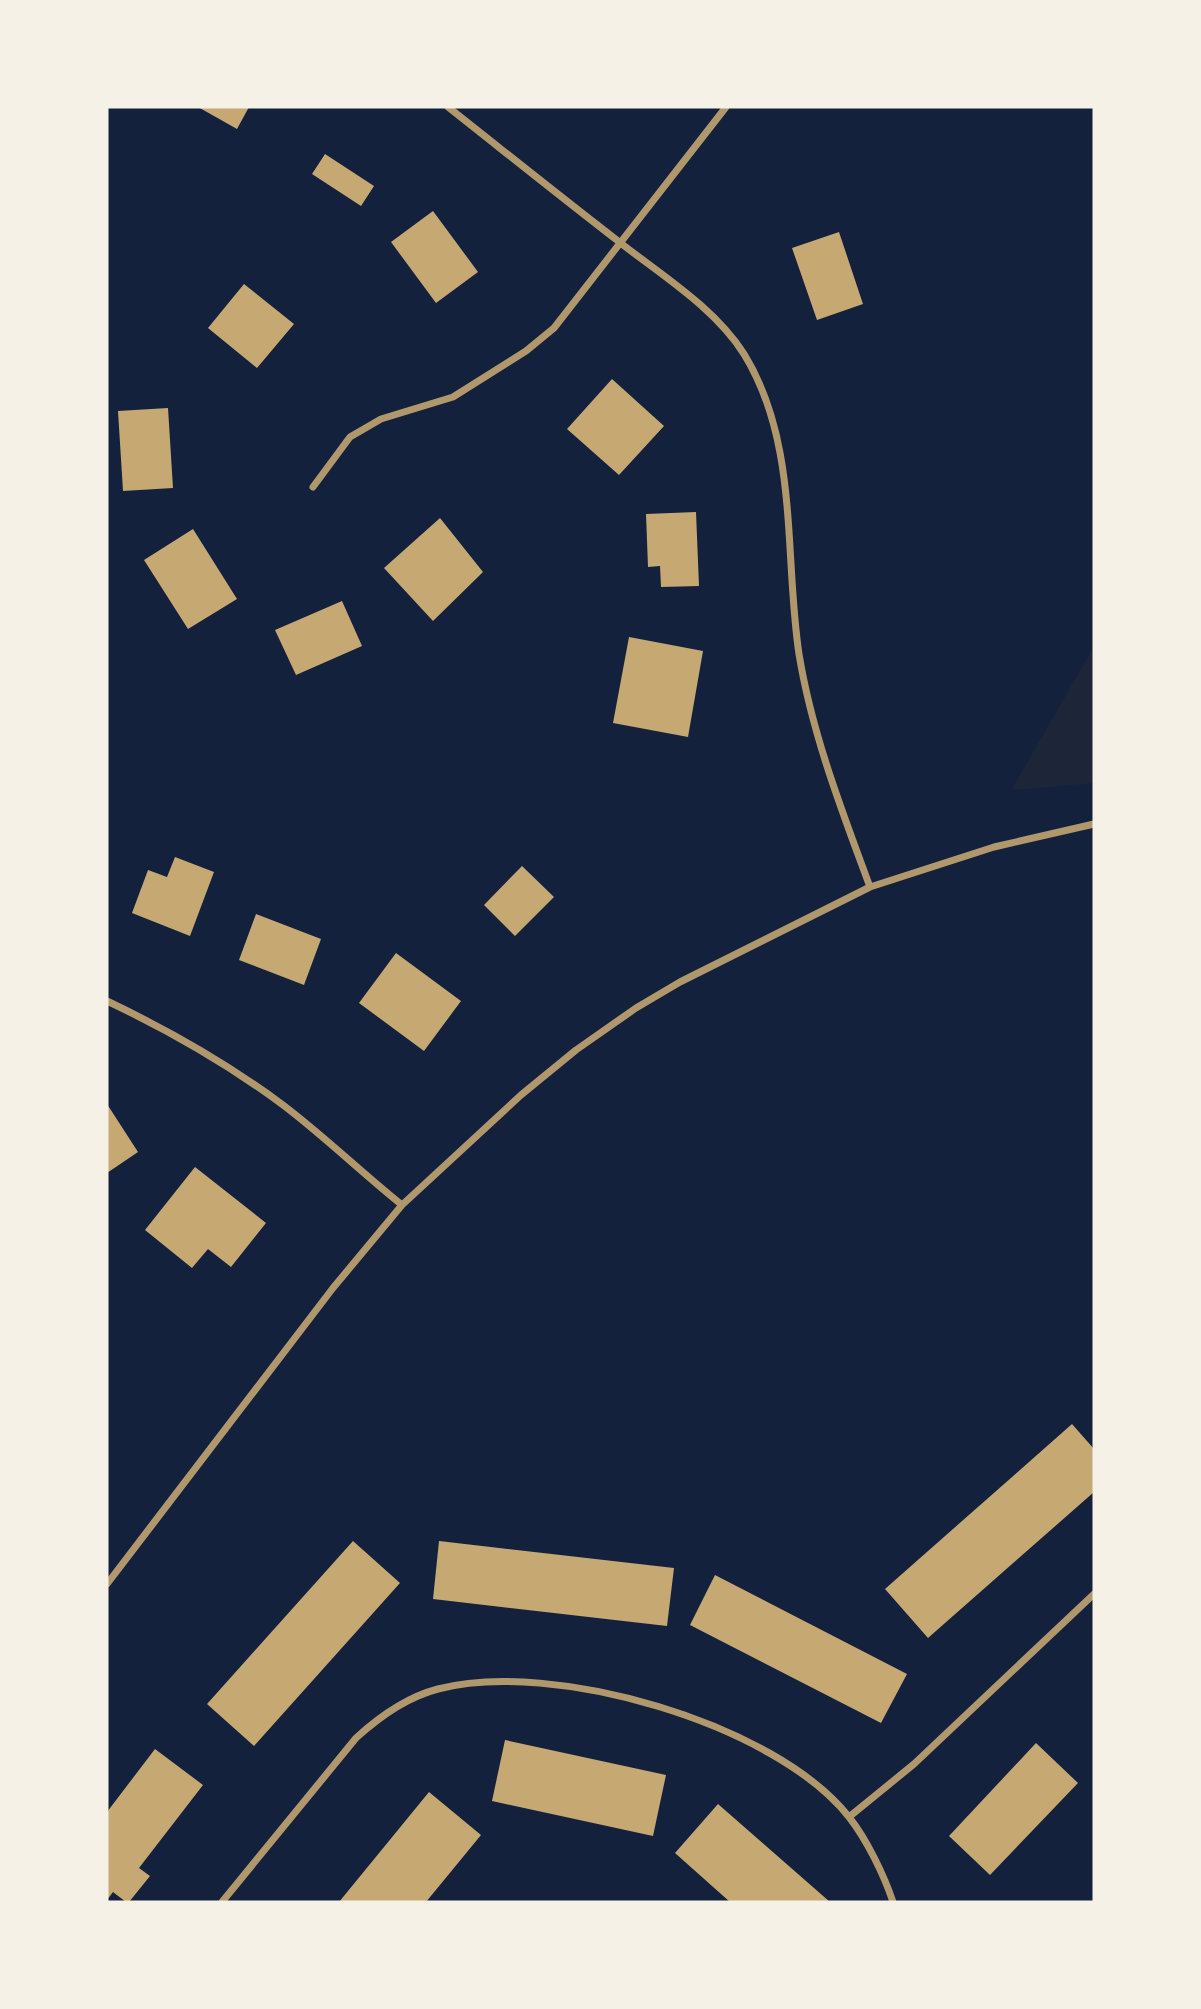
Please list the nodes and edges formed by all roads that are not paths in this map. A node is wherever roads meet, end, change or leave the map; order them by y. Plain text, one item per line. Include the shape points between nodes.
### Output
1 (448, 107) edge
2 (726, 107) edge
3 (620, 243) junction
4 (313, 487) dead end
5 (1094, 824) edge
6 (870, 887) junction
7 (107, 1001) edge
8 (402, 1205) junction
9 (107, 1584) edge
10 (1094, 1594) edge
11 (849, 1817) junction
12 (222, 1902) edge
13 (893, 1902) edge

1 - 3 street
2 - 3 street
3 - 4 street via 554,328 526,351 453,397 382,419 350,437
3 - 6 street via 716,321 743,353 759,384 785,491 799,652 809,705
5 - 6 street via 993,847
6 - 8 street via 636,1008 521,1095
7 - 8 street via 173,1034 284,1105
8 - 9 street
10 - 11 street via 914,1764
11 - 12 street via 814,1783 777,1757 683,1714 548,1684 499,1681 458,1685 434,1690 375,1720
11 - 13 street

